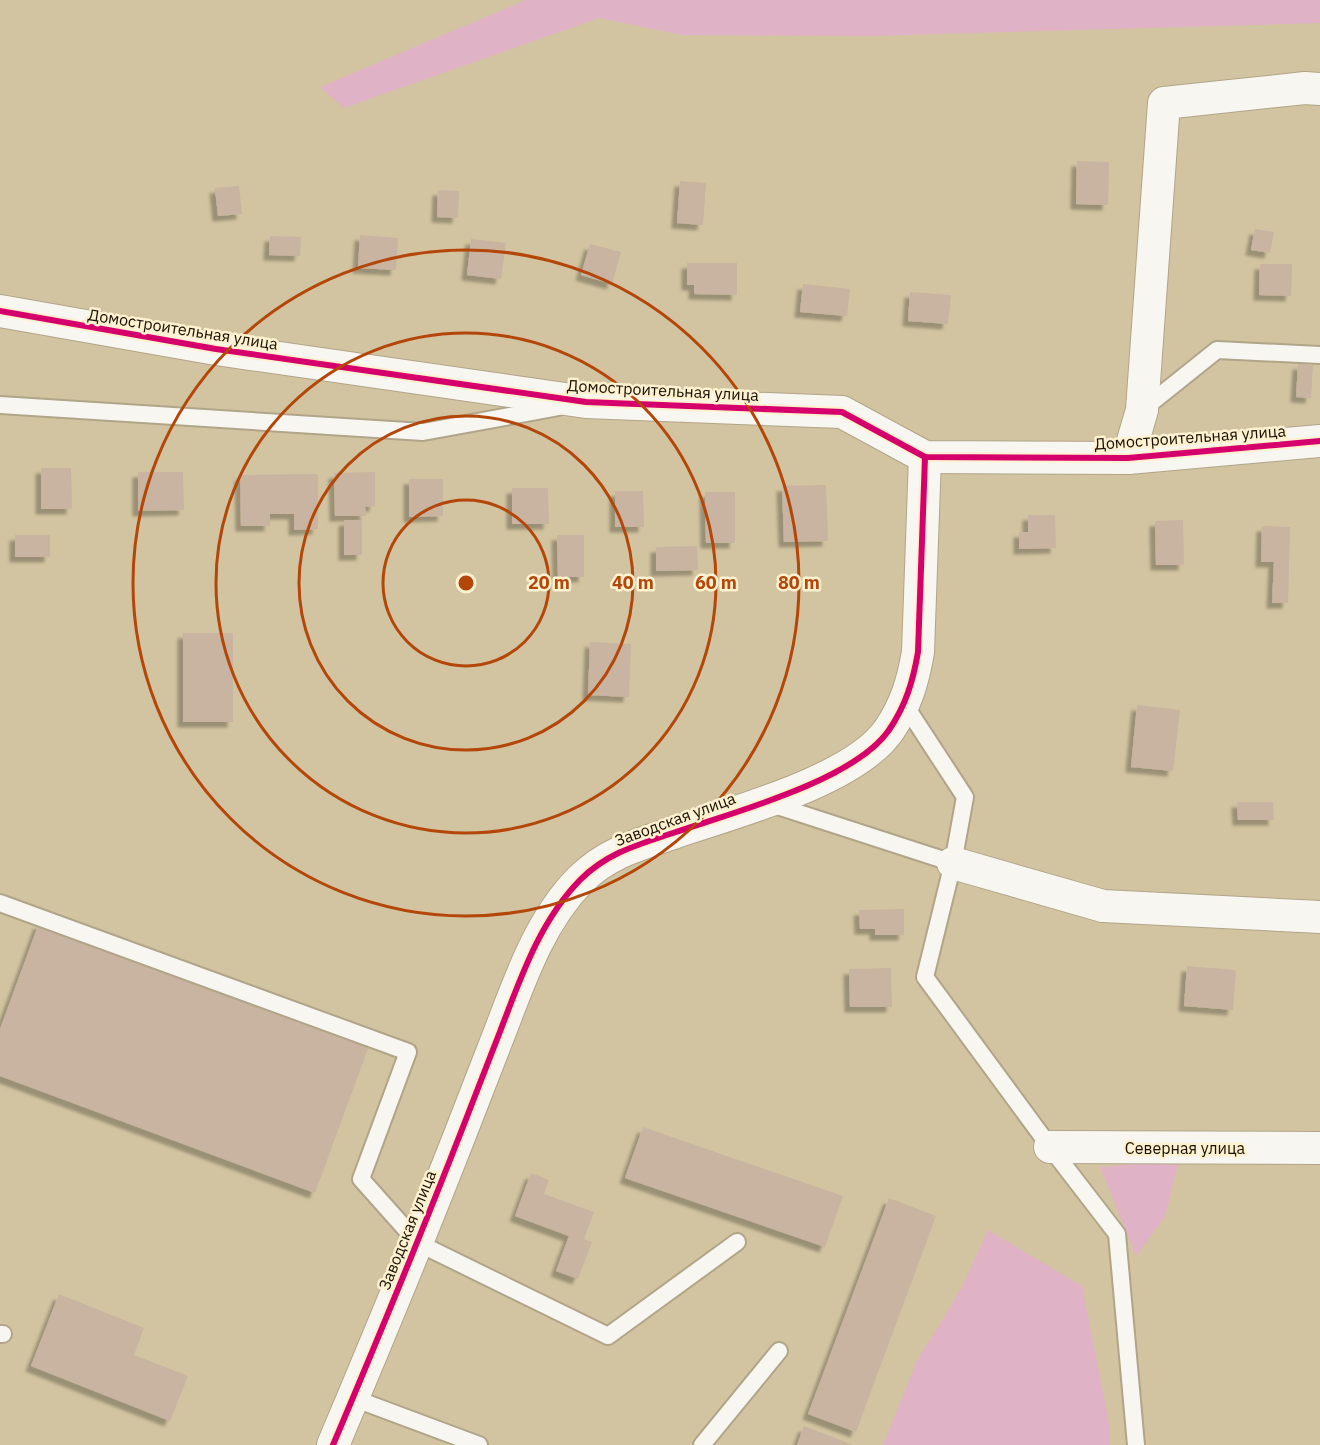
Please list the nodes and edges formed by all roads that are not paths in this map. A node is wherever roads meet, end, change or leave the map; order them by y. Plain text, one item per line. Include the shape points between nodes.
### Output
1 (1320, 89) edge
2 (0, 311) edge
3 (1320, 355) edge
4 (586, 402) junction
5 (0, 405) edge
6 (1142, 410) junction
7 (1320, 441) edge
8 (925, 457) junction
9 (1128, 458) junction
10 (905, 705) junction
11 (764, 802) junction
12 (953, 863) junction
13 (0, 903) edge
14 (1320, 917) edge
15 (1050, 1148) junction
16 (1320, 1148) edge
17 (737, 1242) dead end
18 (418, 1243) junction
19 (779, 1352) dead end
20 (353, 1398) junction
21 (333, 1445) edge
22 (479, 1445) edge
23 (702, 1445) edge
24 (1136, 1445) edge

1 - 6 street via 1164,103
2 - 4 street, Домостроительная улица via 216,349
3 - 6 lane via 1217,350
4 - 5 lane via 423,432
4 - 8 street, Домостроительная улица via 842,412
6 - 9 street
7 - 9 street, Домостроительная улица
8 - 9 street, Домостроительная улица
8 - 10 street, Заводская улица via 918,652
10 - 11 street, Заводская улица via 888,732 867,753 842,770
10 - 12 lane via 965,797
11 - 12 lane
11 - 18 street, Заводская улица via 618,851 580,880 550,918 522,975
12 - 14 street via 1103,906
12 - 15 lane via 925,977
13 - 18 lane via 408,1052 361,1179
15 - 16 street, Северная улица
15 - 24 lane via 1117,1234
17 - 18 lane via 608,1336
18 - 20 street, Заводская улица
19 - 23 lane
20 - 21 street, Заводская улица
20 - 22 lane

